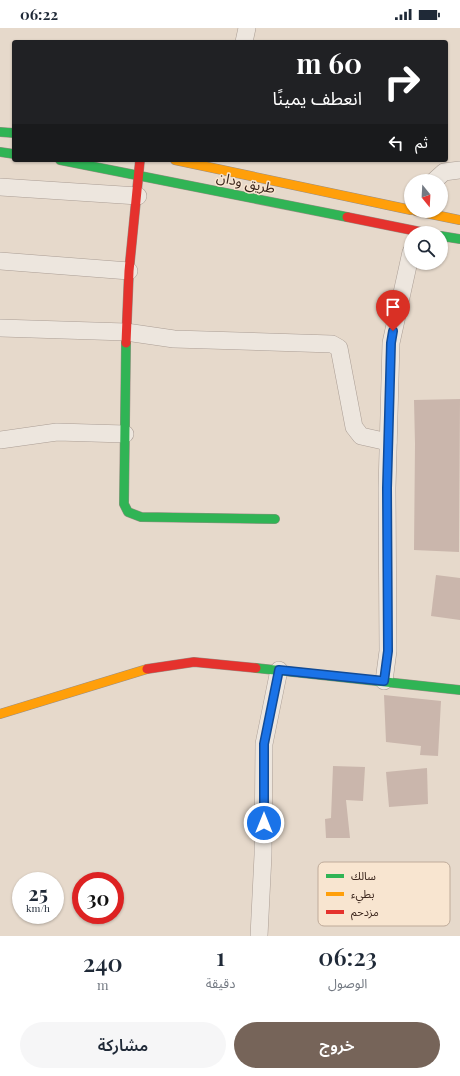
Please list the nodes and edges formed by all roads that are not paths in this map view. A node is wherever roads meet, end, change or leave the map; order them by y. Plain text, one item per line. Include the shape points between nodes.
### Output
1 (247, 28) edge
2 (244, 40) edge
3 (0, 132) edge
4 (12, 133) edge
5 (0, 152) edge
6 (12, 154) edge
7 (71, 162) edge
8 (140, 162) edge
9 (195, 162) edge
10 (224, 165) edge
11 (460, 170) edge
12 (138, 174) junction
13 (442, 174) edge
14 (0, 187) edge
15 (138, 196) junction
16 (404, 208) edge
17 (448, 218) edge
18 (460, 220) edge
19 (404, 229) edge
20 (448, 237) edge
21 (460, 240) edge
22 (0, 261) edge
23 (407, 270) edge
24 (129, 271) junction
25 (0, 328) edge
26 (126, 332) junction
27 (125, 434) junction
28 (0, 440) edge
29 (388, 442) junction
30 (275, 519) dead end
31 (279, 670) junction
32 (384, 681) junction
33 (460, 690) edge
34 (0, 714) edge
35 (259, 936) edge

1 - 2 street
3 - 4 street
5 - 6 street
7 - 12 street, طريق ودان
8 - 12 street
9 - 10 street, طريق ودان
10 - 16 street, طريق ودان
11 - 13 street
12 - 15 street
12 - 19 street, طريق ودان
14 - 15 street
15 - 24 street
17 - 18 street, طريق ودان
20 - 21 street
22 - 24 street
23 - 29 street via 391,343
24 - 26 street
25 - 26 street
26 - 27 street
26 - 29 street via 174,339 332,344 339,348 354,428 361,436
27 - 28 street via 57,432
27 - 30 street via 124,504 128,512 141,517
29 - 32 street via 388,651
31 - 32 street
31 - 34 street via 194,662 174,663 149,668
31 - 35 street via 264,744 264,855
32 - 33 street

